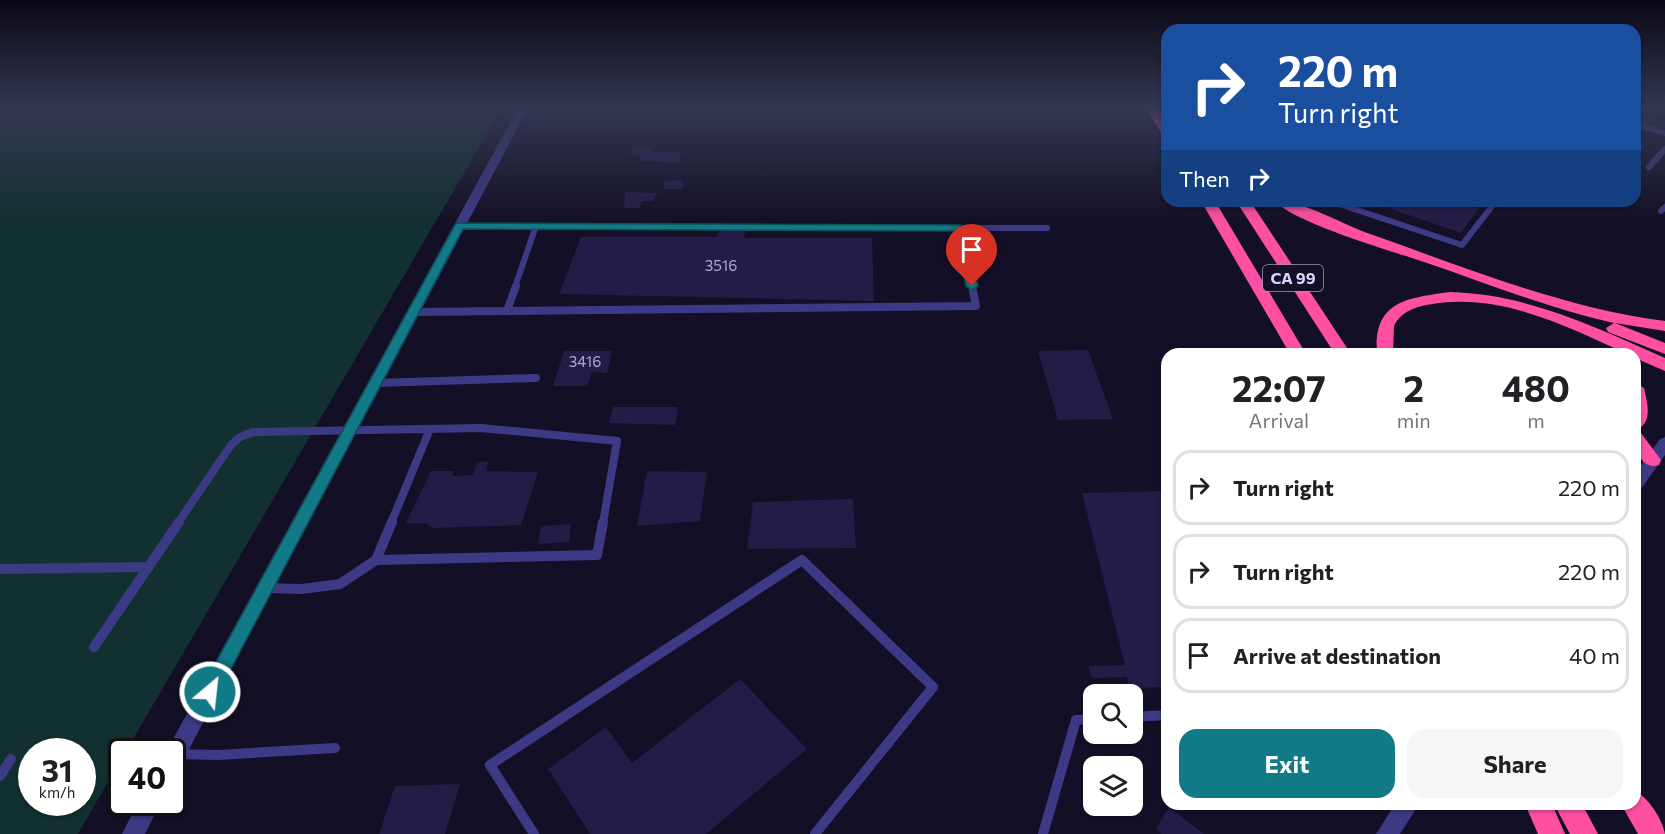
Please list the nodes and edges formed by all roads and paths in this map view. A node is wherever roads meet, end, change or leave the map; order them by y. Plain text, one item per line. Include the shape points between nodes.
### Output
1 (502, 147) edge
2 (1665, 149) edge
3 (1649, 166) dead end
4 (1212, 207) edge
5 (1247, 207) edge
6 (1293, 207) edge
7 (1348, 207) edge
8 (1492, 207) edge
9 (460, 226) junction
10 (536, 226) junction
11 (960, 228) junction
12 (1047, 228) dead end
13 (1558, 302) junction
14 (508, 308) junction
15 (413, 312) junction
16 (1544, 315) junction
17 (1665, 326) edge
18 (1294, 348) edge
19 (1338, 348) edge
20 (1384, 348) edge
21 (1596, 348) edge
22 (1624, 348) edge
23 (1665, 349) edge
24 (1641, 355) edge
25 (1665, 365) edge
26 (536, 378) dead end
27 (375, 383) junction
28 (430, 429) junction
29 (350, 430) junction
30 (1665, 443) edge
31 (1641, 444) edge
32 (1652, 460) junction
33 (1641, 476) edge
34 (376, 560) junction
35 (149, 567) junction
36 (0, 569) edge
37 (265, 588) junction
38 (94, 647) dead end
39 (1161, 715) edge
40 (1143, 716) edge
41 (1083, 720) edge
42 (185, 738) edge
43 (335, 748) dead end
44 (186, 757) edge
45 (11, 759) dead end
46 (0, 776) edge
47 (1404, 810) edge
48 (1541, 810) edge
49 (1571, 810) edge
50 (1638, 810) edge
51 (143, 816) edge
52 (133, 834) edge
53 (534, 834) edge
54 (815, 834) edge
55 (1043, 834) edge
56 (1387, 834) edge
57 (1552, 834) edge
58 (1585, 834) edge
59 (1653, 834) edge

1 - 9 street
2 - 3 lane
4 - 18 highway, CA 99
5 - 19 highway, CA 99
6 - 13 highway via 1348,231
7 - 8 lane via 1462,245
9 - 10 lane
9 - 15 street
10 - 11 lane
10 - 14 lane
11 - 12 lane
11 - 14 lane via 976,306
13 - 17 highway via 1638,324
13 - 23 highway via 1575,313
14 - 15 lane
15 - 27 street
16 - 20 highway via 1489,298 1434,297 1404,306 1389,317 1383,333
16 - 21 highway
16 - 22 highway
24 - 25 highway
26 - 27 lane
27 - 29 street
28 - 29 lane
28 - 34 lane
28 - 34 lane via 481,428 617,441 597,555
29 - 35 lane via 253,432 240,437
29 - 37 street
30 - 32 street
31 - 32 highway
32 - 33 street
34 - 37 lane via 340,584
35 - 36 lane
35 - 38 lane
37 - 42 street
39 - 40 lane
41 - 55 lane via 1076,720
43 - 44 lane
45 - 46 lane
47 - 56 street
48 - 57 highway
49 - 58 highway
50 - 59 highway
51 - 52 street
53 - 54 lane via 490,765 802,560 933,687

